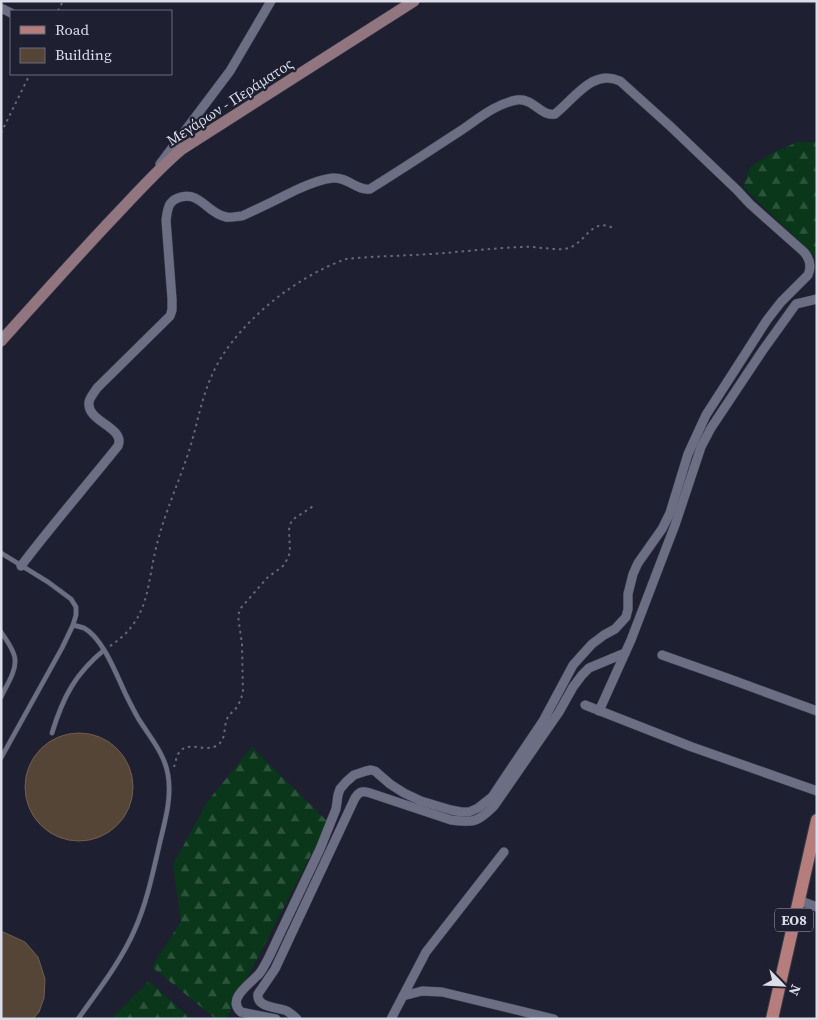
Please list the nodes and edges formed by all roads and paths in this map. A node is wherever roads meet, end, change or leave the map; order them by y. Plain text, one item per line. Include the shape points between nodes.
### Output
1 (271, 1) edge
2 (414, 1) edge
3 (30, 75) edge
4 (1, 134) edge
5 (146, 184) junction
6 (613, 228) dead end
7 (817, 299) edge
8 (1, 341) edge
9 (315, 505) dead end
10 (1, 553) edge
11 (21, 566) junction
12 (73, 625) junction
13 (1, 632) edge
14 (104, 650) junction
15 (625, 653) junction
16 (662, 655) dead end
17 (1, 697) edge
18 (585, 705) dead end
19 (599, 711) junction
20 (817, 712) edge
21 (52, 733) dead end
22 (1, 758) edge
23 (168, 774) junction
24 (817, 791) edge
25 (817, 820) edge
26 (504, 852) dead end
27 (798, 900) junction
28 (817, 906) edge
29 (403, 996) junction
30 (78, 1019) edge
31 (276, 1019) edge
32 (296, 1019) edge
33 (391, 1019) edge
34 (554, 1019) edge
35 (772, 1019) edge

1 - 5 street via 230,71
2 - 5 main road, Μεγάρων - Περάματος via 182,148
3 - 4 path
5 - 8 main road, Μεγάρων - Περάματος
6 - 14 path via 600,225 568,248 524,247 346,259 320,271 269,304 231,343 212,373 158,543 142,611 128,632
7 - 15 street via 796,304 711,428 701,447 675,526
9 - 23 path via 292,520 290,552 284,566 267,578 240,610 243,692 226,722 224,737 216,746 188,746 177,756
10 - 11 lane
11 - 12 lane via 71,599 76,607
11 - 31 street via 120,442 119,436 92,413 89,402 97,388 170,316 172,299 166,220 170,203 180,197 195,198 210,210 234,217 324,179 340,178 365,190 370,189 494,109 524,100 545,113 555,114 592,81 614,78 670,126 809,258 808,275 781,302 706,415 688,454 670,513 633,574 626,617 573,665 543,721 492,797 474,810 451,810 404,793 371,770 354,775 340,788 336,809 320,849 269,957 261,972 236,1000 241,1012
12 - 14 lane via 85,629
12 - 22 lane
13 - 17 lane via 16,659
14 - 21 lane via 74,682
14 - 23 lane
15 - 19 street
15 - 32 street via 589,668 582,675 494,806 483,817 475,821 451,820 370,792 359,792 275,969 258,994 259,1002 287,1011
16 - 20 street
18 - 19 street
19 - 24 street
23 - 30 lane via 169,792 162,835 135,929 126,948
25 - 27 main road, ΕΟ8
26 - 29 street via 426,952
27 - 28 street
27 - 35 main road, ΕΟ8
29 - 33 street
29 - 34 street via 422,991 442,992

